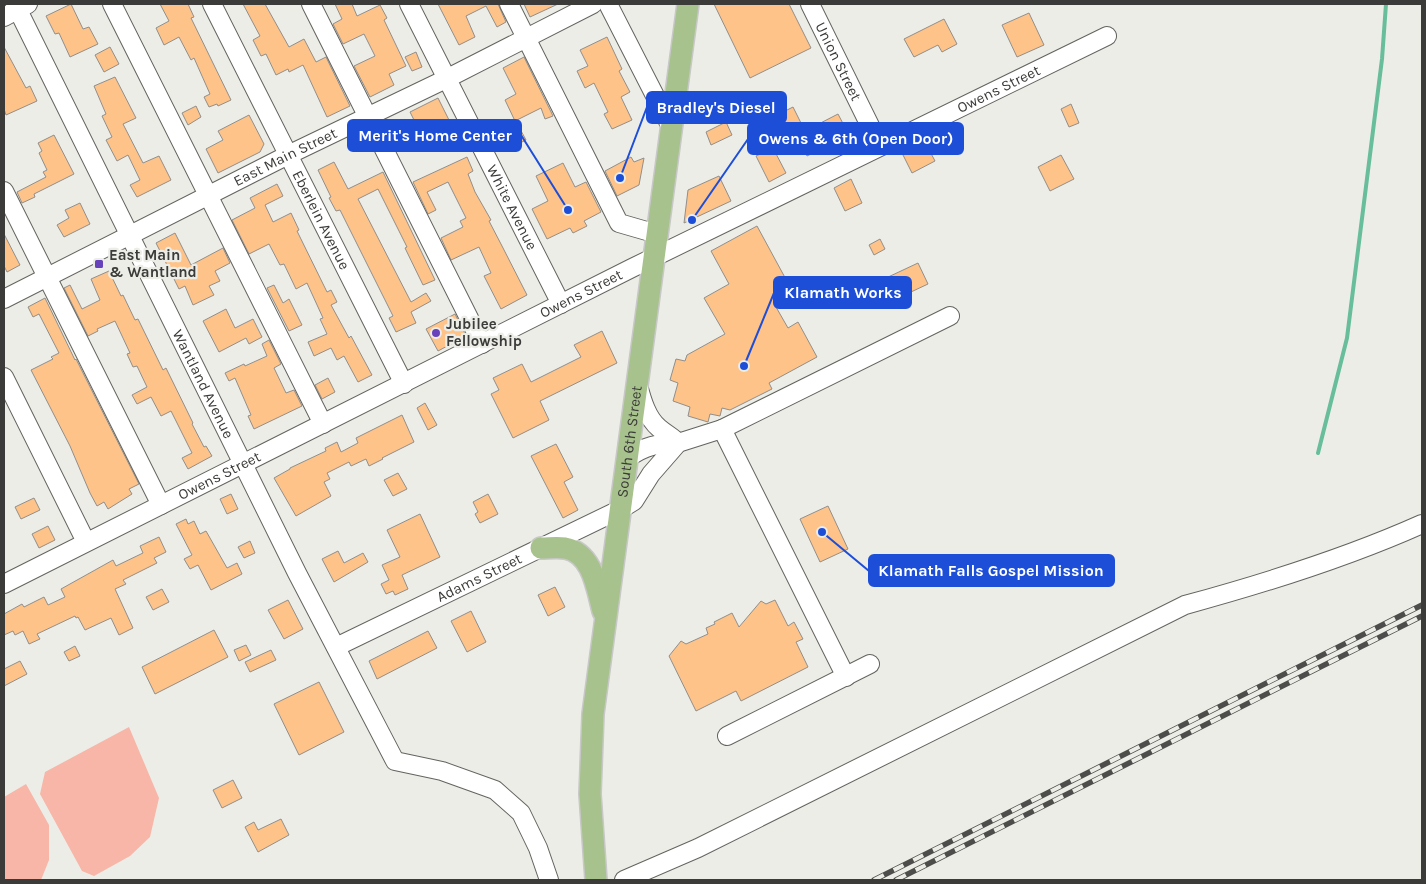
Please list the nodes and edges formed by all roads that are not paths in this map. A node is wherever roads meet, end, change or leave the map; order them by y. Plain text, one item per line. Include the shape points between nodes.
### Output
1 (112, 4) edge
2 (212, 4) edge
3 (311, 4) edge
4 (409, 4) edge
5 (509, 4) edge
6 (593, 4) edge
7 (608, 4) edge
8 (688, 4) edge
9 (810, 4) edge
10 (16, 8) edge
11 (1107, 36) dead end
12 (525, 38) junction
13 (446, 79) junction
14 (367, 117) junction
15 (670, 127) junction
16 (880, 146) junction
17 (288, 155) junction
18 (4, 191) edge
19 (208, 195) junction
20 (130, 234) junction
21 (657, 234) junction
22 (654, 257) junction
23 (47, 277) junction
24 (4, 299) edge
25 (561, 304) junction
26 (950, 316) dead end
27 (482, 344) junction
28 (4, 377) edge
29 (404, 384) junction
30 (638, 385) junction
31 (323, 424) junction
32 (722, 429) junction
33 (678, 443) junction
34 (628, 458) junction
35 (244, 464) junction
36 (161, 505) junction
37 (621, 509) junction
38 (1422, 524) edge
39 (86, 542) junction
40 (541, 548) junction
41 (5, 581) edge
42 (606, 620) junction
43 (336, 647) junction
44 (870, 664) dead end
45 (846, 677) junction
46 (727, 736) dead end
47 (596, 873) edge
48 (549, 880) edge
49 (624, 880) edge

1 - 19 street
2 - 17 street, Eberlein Avenue
3 - 14 street
4 - 13 street, White Avenue
5 - 12 street
6 - 12 street, East Main Street
7 - 15 street
8 - 15 main road, South 6th Street
9 - 16 street, Union Street
10 - 20 street, Wantland Avenue
11 - 16 street, Owens Street
12 - 13 street, East Main Street
12 - 21 street via 619,223
13 - 14 street, East Main Street
13 - 25 street, White Avenue
14 - 17 street, East Main Street
14 - 27 street
15 - 21 main road, South 6th Street
16 - 22 street, Owens Street
17 - 19 street, East Main Street
17 - 29 street, Eberlein Avenue
18 - 23 street
19 - 20 street, East Main Street
19 - 31 street
20 - 23 street, East Main Street
20 - 35 street, Wantland Avenue
21 - 22 main road, South 6th Street
22 - 25 street, Owens Street
22 - 30 main road, South 6th Street
23 - 24 street, East Main Street
23 - 36 street
25 - 27 street, Owens Street
26 - 32 street
27 - 29 street, Owens Street
28 - 39 street
29 - 31 street, Owens Street
30 - 33 street via 650,418
30 - 34 main road, South 6th Street
31 - 35 street, Owens Street
32 - 33 street
32 - 45 street
33 - 34 street via 648,446
33 - 37 street, Adams Street via 651,474 634,501
34 - 37 main road, South 6th Street
35 - 36 street, Owens Street
35 - 43 street, Wantland Avenue
36 - 39 street, Owens Street
37 - 40 street, Adams Street
37 - 42 main road, South 6th Street
38 - 49 street via 1261,584 1186,605 698,848
39 - 41 street, Owens Street
40 - 42 main road via 566,548 580,555 591,569
40 - 43 street, Adams Street
42 - 47 main road, South 6th Street via 593,714 590,794
43 - 48 street, Wantland Avenue via 395,761 442,771 495,790 521,812
44 - 45 street
45 - 46 street

